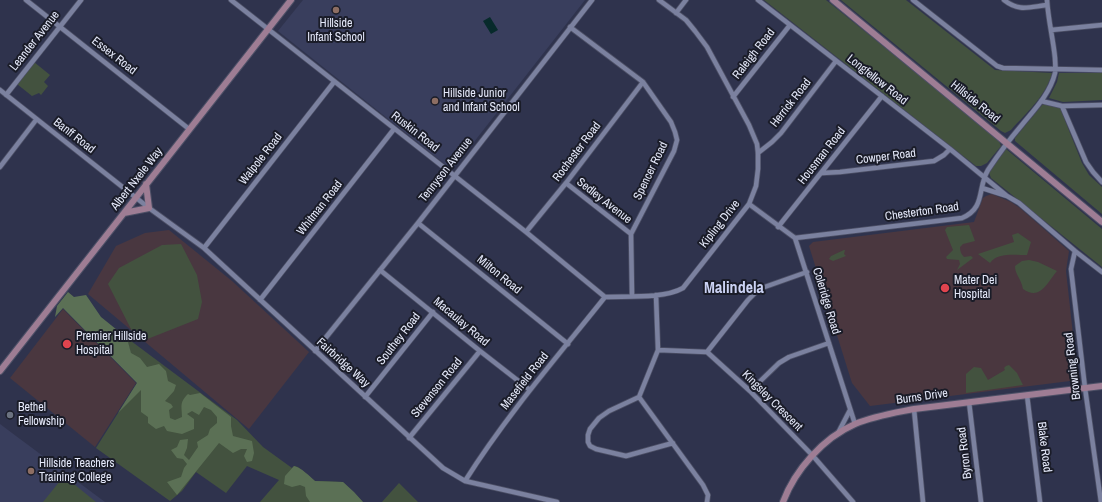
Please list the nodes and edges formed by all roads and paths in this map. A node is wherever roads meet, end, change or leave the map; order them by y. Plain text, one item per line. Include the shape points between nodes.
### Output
1 (26, 0) edge
2 (81, 0) edge
3 (231, 0) edge
4 (291, 0) edge
5 (592, 0) edge
6 (658, 0) edge
7 (686, 0) edge
8 (758, 0) edge
9 (833, 0) edge
10 (913, 0) edge
11 (1004, 0) edge
12 (1047, 2) edge
13 (676, 13) junction
14 (790, 25) junction
15 (1102, 25) edge
16 (60, 26) junction
17 (570, 27) junction
18 (268, 29) junction
19 (1051, 30) junction
20 (836, 61) junction
21 (1056, 70) junction
22 (1102, 70) edge
23 (334, 82) junction
24 (643, 82) junction
25 (0, 90) edge
26 (6, 95) junction
27 (882, 96) junction
28 (733, 97) junction
29 (1042, 101) junction
30 (1102, 105) edge
31 (1062, 106) junction
32 (36, 120) junction
33 (189, 129) junction
34 (394, 129) junction
35 (1007, 143) junction
36 (950, 149) junction
37 (758, 153) junction
38 (0, 167) edge
39 (822, 173) junction
40 (454, 176) junction
41 (984, 176) junction
42 (1102, 182) edge
43 (566, 183) junction
44 (146, 184) junction
45 (982, 188) junction
46 (1007, 196) junction
47 (136, 197) junction
48 (749, 204) junction
49 (149, 208) junction
50 (124, 213) junction
51 (1102, 222) edge
52 (418, 223) junction
53 (778, 227) junction
54 (526, 232) junction
55 (631, 234) junction
56 (795, 238) junction
57 (204, 248) junction
58 (1075, 251) junction
59 (380, 270) junction
60 (806, 272) junction
61 (1102, 272) edge
62 (632, 295) junction
63 (656, 295) junction
64 (605, 297) junction
65 (260, 300) junction
66 (433, 312) junction
67 (829, 343) junction
68 (568, 344) junction
69 (658, 350) junction
70 (315, 351) junction
71 (480, 351) junction
72 (707, 352) junction
73 (2, 364) edge
74 (0, 371) edge
75 (1102, 386) edge
76 (1085, 388) junction
77 (530, 390) junction
78 (750, 391) junction
79 (1027, 395) junction
80 (366, 397) junction
81 (639, 397) junction
82 (969, 402) junction
83 (914, 409) junction
84 (850, 410) junction
85 (854, 424) junction
86 (838, 433) junction
87 (409, 438) junction
88 (673, 443) junction
89 (813, 456) junction
90 (465, 481) junction
91 (555, 502) edge
92 (707, 502) edge
93 (783, 502) edge
94 (853, 502) edge
95 (923, 502) edge
96 (981, 502) edge
97 (1040, 502) edge
98 (1101, 502) edge

1 - 16 street, Essex Road
2 - 16 street, Leander Avenue
3 - 18 street, Ruskin Road
4 - 18 main road, Albert Nxele Way
5 - 17 street, Tennyson Avenue
6 - 13 street, Kipling Drive
7 - 13 street
8 - 14 street, Longfellow Road
9 - 35 main road, Hillside Road
10 - 21 street via 997,66
11 - 12 street via 1017,8
12 - 19 street
13 - 28 street, Kipling Drive via 695,31 715,61
14 - 20 street, Longfellow Road
14 - 28 street, Raleigh Road
15 - 19 street
16 - 26 street, Leander Avenue
16 - 33 street, Essex Road
17 - 24 street, Spencer Road
17 - 40 street, Tennyson Avenue
18 - 23 street, Ruskin Road
18 - 33 main road, Albert Nxele Way
19 - 21 street
20 - 27 street, Longfellow Road
20 - 37 street, Herrick Road via 781,134
21 - 22 street
21 - 29 street, Chesterton Road via 1053,82
23 - 34 street, Ruskin Road
23 - 57 street, Walpole Road
24 - 43 street, Rochester Road
24 - 55 street, Spencer Road via 671,122 677,140 674,151
25 - 26 street, Banff Road
26 - 32 street, Banff Road
27 - 36 street, Longfellow Road
27 - 39 street, Housman Road
28 - 37 street, Kipling Drive via 754,136
29 - 31 street
29 - 35 street, Chesterton Road
30 - 31 street
31 - 42 street via 1086,162
32 - 38 street
32 - 47 street, Banff Road
33 - 44 main road, Albert Nxele Way
34 - 40 street, Ruskin Road
34 - 65 street, Whitman Road
35 - 41 street, Chesterton Road
35 - 51 main road, Hillside Road
36 - 39 street, Cowper Road via 934,161
36 - 41 street, Longfellow Road
37 - 48 street, Kipling Drive via 756,186
39 - 53 street, Housman Road
40 - 52 street, Tennyson Avenue
40 - 54 street, Ruskin Road
41 - 45 street, Chesterton Road
41 - 46 street, Longfellow Road
43 - 54 street, Rochester Road
43 - 55 street, Sedley Avenue
44 - 47 main road, Albert Nxele Way
44 - 49 main road
45 - 46 street
45 - 56 street, Chesterton Road via 977,206 968,216 962,218
46 - 58 street via 1019,203
47 - 49 street, Fairbridge Way
47 - 50 main road, Albert Nxele Way
48 - 53 street
48 - 63 street, Kipling Drive via 683,288
49 - 50 main road
49 - 57 street, Fairbridge Way
50 - 73 main road, Albert Nxele Way
52 - 59 street, Tennyson Avenue
52 - 68 street, Milton Road
53 - 56 street
54 - 64 street, Ruskin Road
55 - 62 street, Spencer Road
56 - 60 street, Coleridge Road
57 - 65 street, Fairbridge Way
58 - 61 street
58 - 76 street, Browning Road via 1071,269
59 - 66 street, Macaulay Road
59 - 70 street, Tennyson Avenue
60 - 67 street, Coleridge Road
60 - 72 street via 759,289
62 - 63 street, Kipling Drive
62 - 64 street, Kipling Drive
63 - 69 street
64 - 68 street, Masefield Road
65 - 70 street, Fairbridge Way
66 - 71 street, Macaulay Road
66 - 80 street, Southey Road
67 - 78 street via 779,363
67 - 84 street, Coleridge Road
68 - 77 street, Masefield Road
69 - 72 street
69 - 81 street
70 - 80 street, Fairbridge Way
71 - 77 street, Macaulay Road
71 - 87 street, Stevenson Road
72 - 78 street, Kingsley Crescent
73 - 74 main road, Albert Nxele Way
75 - 76 main road, Burns Drive
76 - 79 main road, Burns Drive
76 - 98 street, Browning Road
77 - 90 street, Masefield Road via 481,455
78 - 89 street, Kingsley Crescent
79 - 82 main road, Burns Drive
79 - 97 street, Blake Road
80 - 87 street, Fairbridge Way
81 - 88 street
81 - 88 street via 599,418 590,429 590,446 596,450 626,456
82 - 83 main road, Burns Drive
82 - 96 street, Byron Road
83 - 85 main road, Burns Drive
83 - 95 street
84 - 85 street, Coleridge Road
84 - 86 street
85 - 86 main road, Burns Drive
86 - 89 main road, Burns Drive
87 - 90 street, Fairbridge Way via 443,468
88 - 92 street via 703,485 708,495
89 - 93 main road, Burns Drive via 794,480
89 - 94 street, Kingsley Crescent
90 - 91 street, Fairbridge Way

